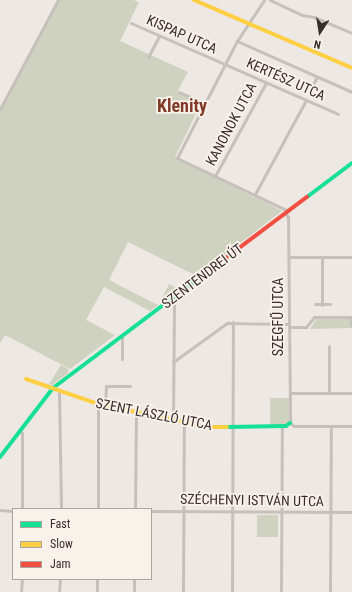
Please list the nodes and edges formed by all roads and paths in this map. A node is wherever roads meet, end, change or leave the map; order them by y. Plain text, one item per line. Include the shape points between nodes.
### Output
1 (58, 0) edge
2 (194, 0) edge
3 (264, 0) edge
4 (270, 0) edge
5 (131, 23) dead end
6 (249, 24) junction
7 (352, 33) edge
8 (159, 36) junction
9 (237, 41) junction
10 (148, 57) dead end
11 (224, 65) junction
12 (352, 68) edge
13 (317, 77) junction
14 (266, 82) junction
15 (312, 86) dead end
16 (179, 92) dead end
17 (352, 92) edge
18 (306, 100) junction
19 (204, 103) junction
20 (0, 109) edge
21 (338, 114) dead end
22 (177, 158) junction
23 (172, 160) dead end
24 (352, 163) edge
25 (215, 176) junction
26 (255, 194) junction
27 (287, 212) junction
28 (289, 257) junction
29 (322, 257) junction
30 (352, 257) edge
31 (174, 298) junction
32 (316, 304) dead end
33 (322, 304) junction
34 (330, 304) dead end
35 (351, 317) edge
36 (233, 322) junction
37 (351, 325) dead end
38 (289, 326) junction
39 (122, 336) junction
40 (329, 346) dead end
41 (122, 359) dead end
42 (173, 362) junction
43 (26, 379) dead end
44 (130, 386) dead end
45 (53, 388) junction
46 (59, 392) junction
47 (290, 393) junction
48 (329, 393) junction
49 (352, 393) edge
50 (98, 404) junction
51 (106, 405) junction
52 (136, 412) junction
53 (173, 420) junction
54 (184, 422) junction
55 (290, 423) junction
56 (282, 426) junction
57 (331, 426) junction
58 (352, 426) edge
59 (233, 427) junction
60 (19, 430) junction
61 (0, 457) edge
62 (22, 508) edge
63 (61, 508) edge
64 (98, 508) edge
65 (135, 508) edge
66 (0, 510) edge
67 (12, 510) edge
68 (152, 511) edge
69 (184, 511) junction
70 (233, 511) junction
71 (281, 512) junction
72 (330, 512) junction
73 (352, 512) edge
74 (22, 580) edge
75 (60, 580) edge
76 (97, 580) edge
77 (134, 580) edge
78 (21, 592) edge
79 (59, 592) edge
80 (97, 592) edge
81 (134, 592) edge
82 (183, 592) edge
83 (232, 592) edge
84 (281, 592) edge
85 (330, 592) edge

1 - 20 street
2 - 6 main road
3 - 6 street
4 - 7 street
5 - 8 street, KISPAP UTCA
6 - 9 street
6 - 12 main road
8 - 10 street
8 - 11 street, KISPAP UTCA
9 - 11 street
9 - 13 street
11 - 14 street, KERTÉSZ UTCA
11 - 19 street
13 - 15 street
13 - 17 street
14 - 18 street, KERTÉSZ UTCA
14 - 25 street, KANONOK UTCA
16 - 19 street
18 - 21 street, KERTÉSZ UTCA
18 - 26 street
19 - 22 street
22 - 23 street
22 - 25 street
24 - 27 main road, SZENTENDREI ÚT
25 - 26 street
26 - 27 street
27 - 28 street, SZEGFŰ UTCA
27 - 31 main road, SZENTENDREI ÚT
28 - 29 street
28 - 38 street, SZEGFŰ UTCA
29 - 30 street
29 - 33 street
31 - 39 main road, SZENTENDREI ÚT
31 - 42 street
32 - 33 street
33 - 34 street
35 - 37 street
35 - 38 street via 314,317 306,327
36 - 38 street
36 - 42 street via 221,325
36 - 59 street
38 - 47 street, SZEGFŰ UTCA
39 - 41 street
39 - 45 main road, SZENTENDREI ÚT
40 - 48 street
42 - 53 street
43 - 45 main road, SZENT LÁSZLÓ UTCA
44 - 51 street via 106,386
45 - 46 main road, SZENT LÁSZLÓ UTCA
45 - 60 main road, SZENTENDREI ÚT
46 - 50 main road, SZENT LÁSZLÓ UTCA
46 - 63 street
47 - 48 street
47 - 55 street, SZEGFŰ UTCA
48 - 49 street
50 - 51 main road, SZENT LÁSZLÓ UTCA
50 - 64 street
51 - 52 main road, SZENT LÁSZLÓ UTCA
52 - 53 main road, SZENT LÁSZLÓ UTCA
52 - 65 street
53 - 54 main road, SZENT LÁSZLÓ UTCA
54 - 59 main road, SZENT LÁSZLÓ UTCA via 208,427
54 - 69 street
55 - 56 main road, SZENT LÁSZLÓ UTCA
55 - 57 street, SZENT LÁSZLÓ UTCA via 294,426
56 - 59 main road, SZENT LÁSZLÓ UTCA
56 - 71 street
57 - 58 street, SZENT LÁSZLÓ UTCA
57 - 72 street
59 - 70 street
60 - 61 main road, SZENTENDREI ÚT
60 - 62 street via 22,433
66 - 67 street
68 - 69 street, SZÉCHENYI ISTVÁN UTCA
69 - 70 street, SZÉCHENYI ISTVÁN UTCA
69 - 82 street
70 - 71 street, SZÉCHENYI ISTVÁN UTCA
70 - 83 street
71 - 72 street, SZÉCHENYI ISTVÁN UTCA
71 - 84 street
72 - 73 street, SZÉCHENYI ISTVÁN UTCA
72 - 85 street
74 - 78 street
75 - 79 street
76 - 80 street
77 - 81 street

